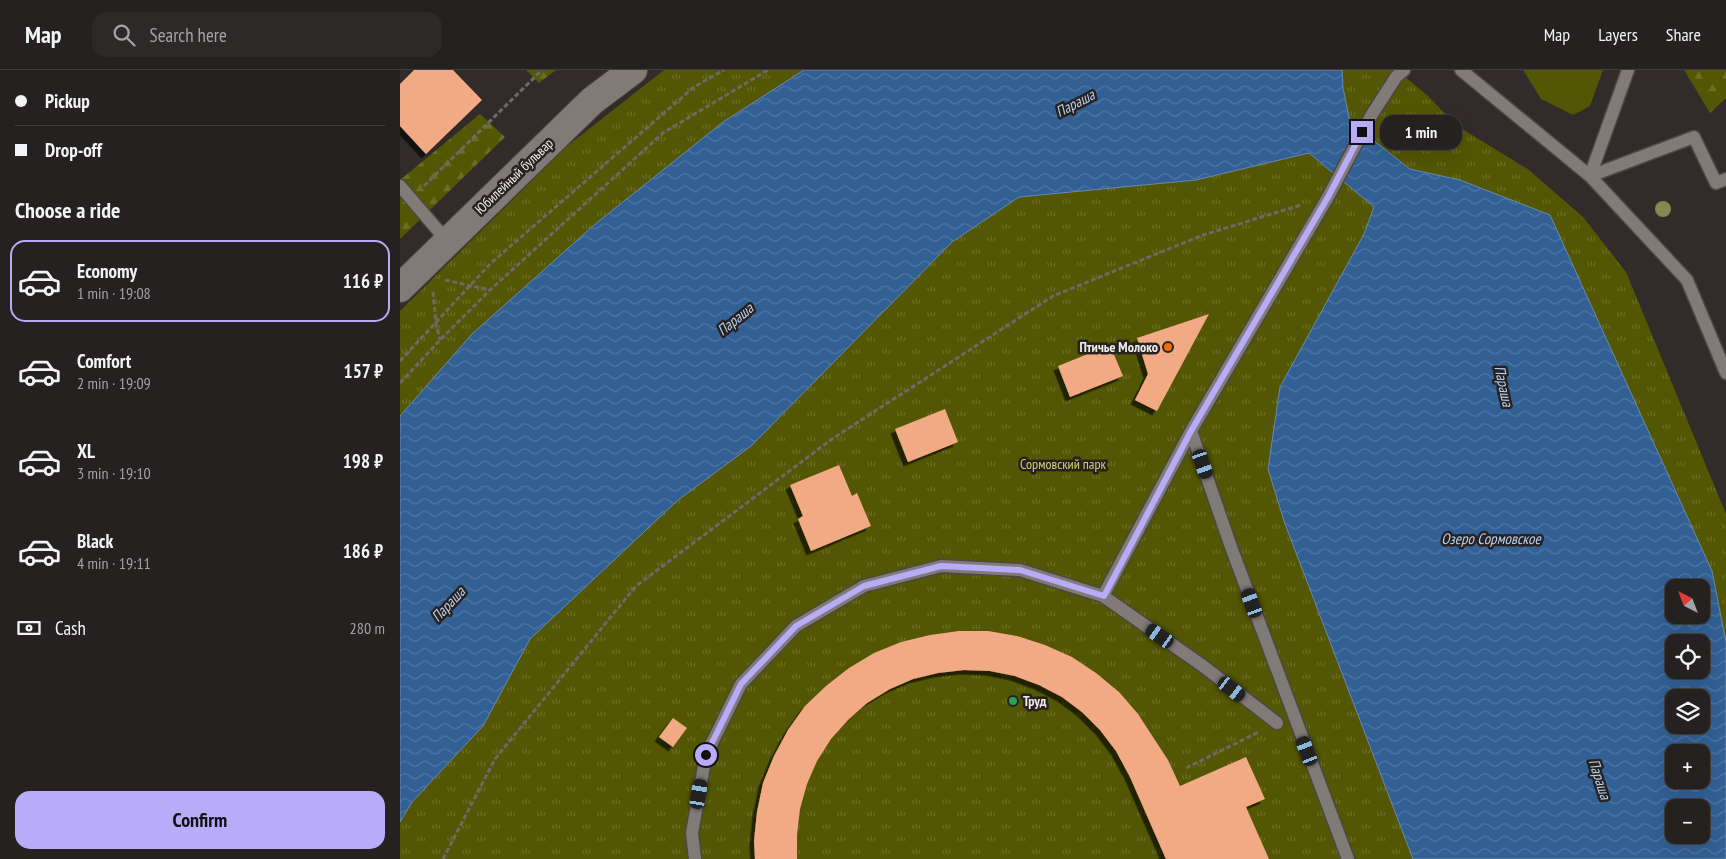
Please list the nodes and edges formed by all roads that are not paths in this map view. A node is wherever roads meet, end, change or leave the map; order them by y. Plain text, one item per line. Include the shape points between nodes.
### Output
1 (632, 70) edge
2 (1404, 70) edge
3 (1461, 70) edge
4 (1628, 70) edge
5 (1590, 176) junction
6 (1726, 179) edge
7 (400, 186) edge
8 (447, 240) junction
9 (400, 288) edge
10 (1726, 373) edge
11 (1191, 431) junction
12 (1104, 596) junction
13 (1277, 723) road end
14 (695, 859) edge
15 (1348, 859) edge

1 - 8 street, Юбилейный бульвар via 592,101
2 - 11 lane via 1371,116 1328,197
3 - 5 lane
4 - 5 lane
5 - 6 lane via 1694,137 1716,183
5 - 10 lane via 1687,280
7 - 8 lane
8 - 9 street, Юбилейный бульвар
11 - 12 lane
11 - 15 lane via 1234,556
12 - 13 lane
12 - 14 lane via 1020,570 941,566 864,586 796,626 741,684 706,755 692,833

